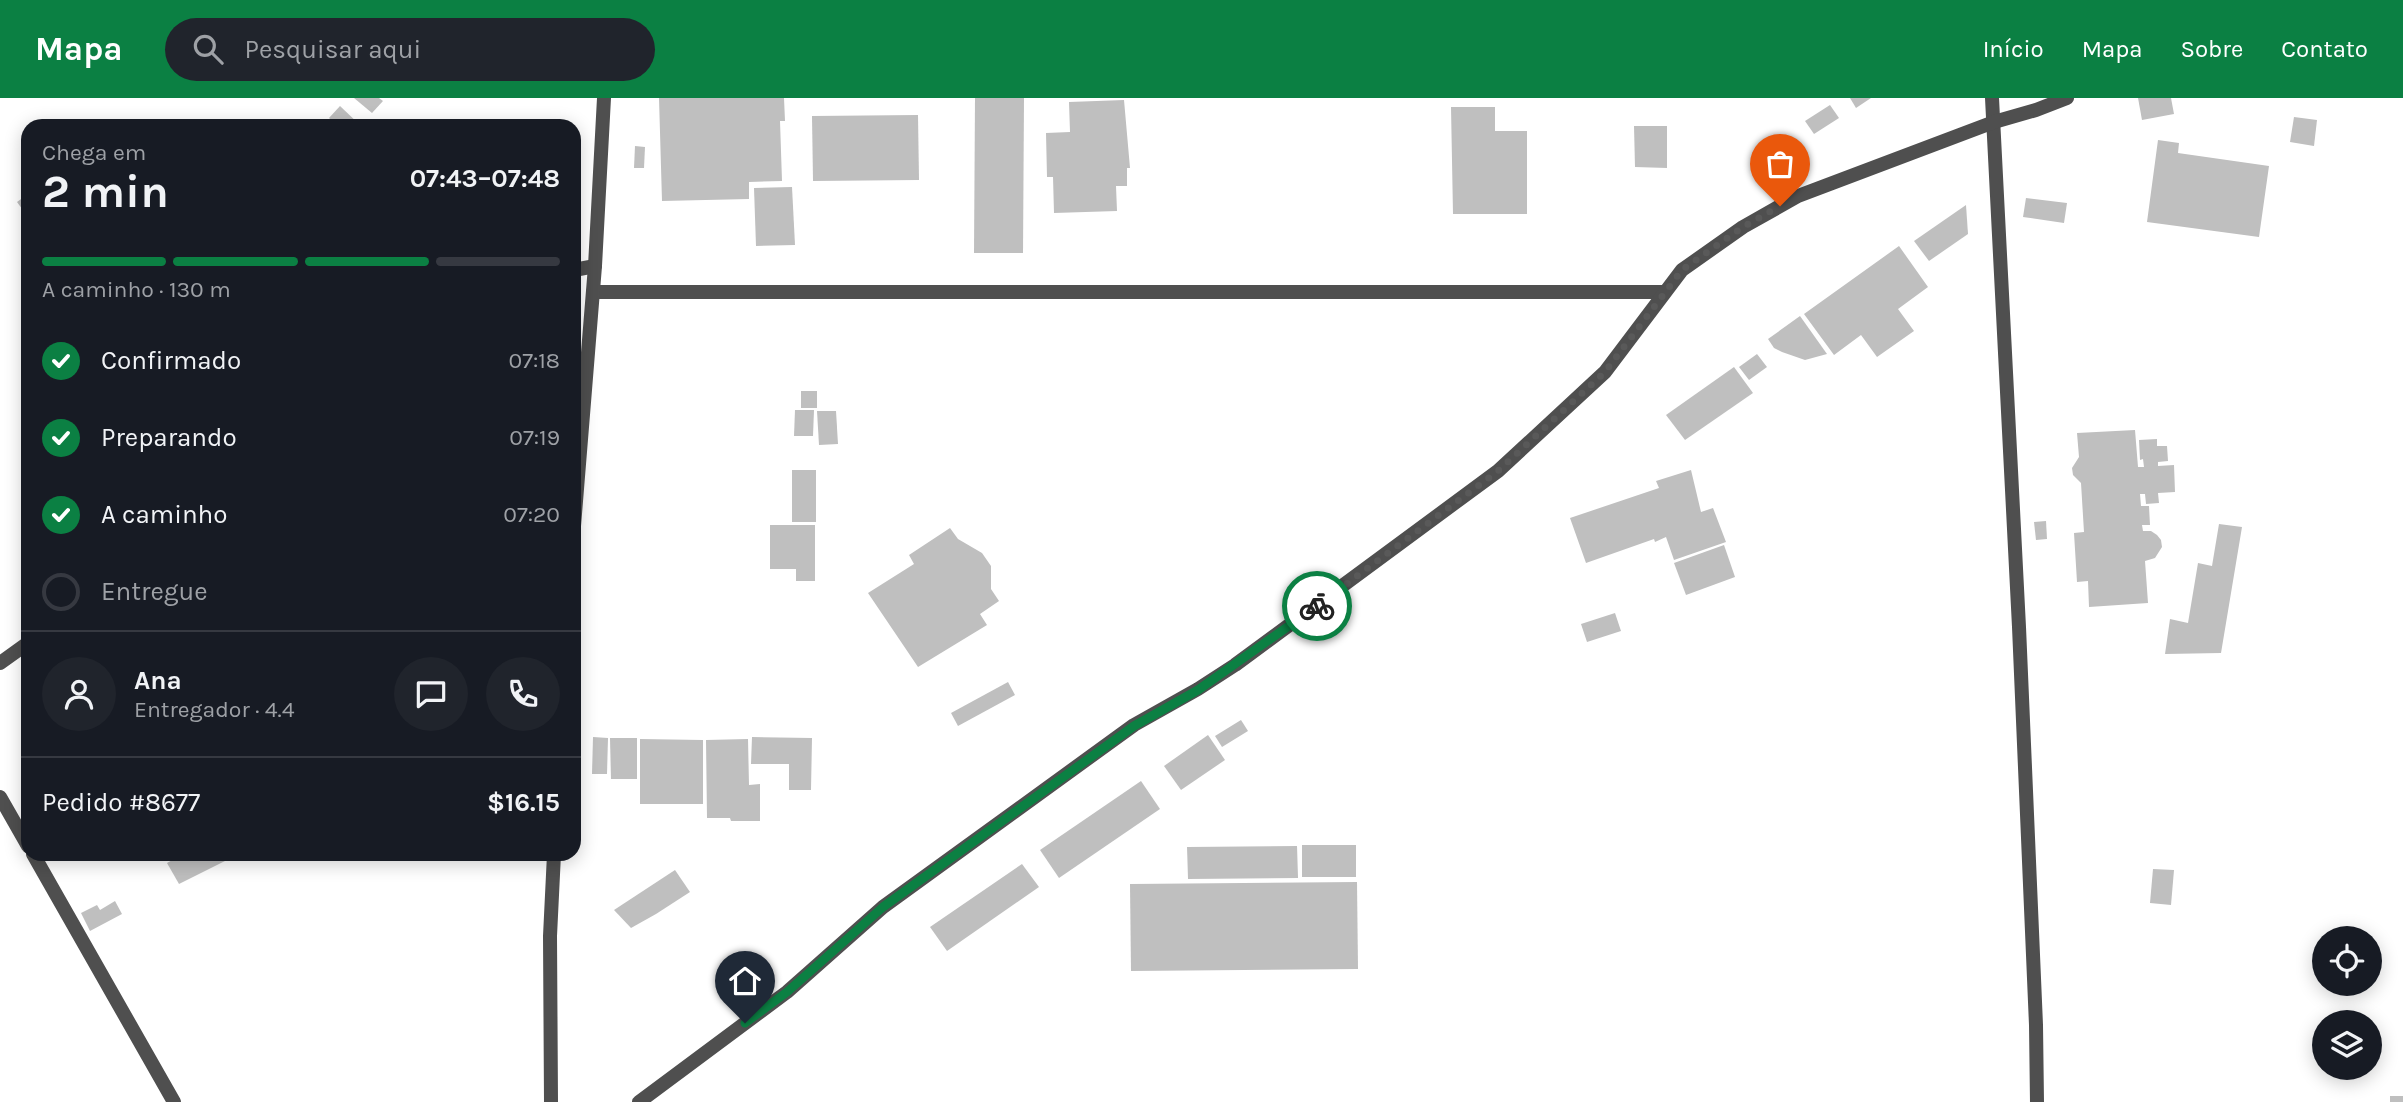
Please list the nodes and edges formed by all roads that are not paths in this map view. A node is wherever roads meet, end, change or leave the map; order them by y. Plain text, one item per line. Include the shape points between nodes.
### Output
1 (604, 98) edge
2 (1992, 98) edge
3 (2067, 98) edge
4 (1994, 122) junction
5 (595, 267) junction
6 (581, 269) edge
7 (593, 292) junction
8 (1664, 292) junction
9 (581, 440) edge
10 (21, 648) edge
11 (0, 663) edge
12 (0, 797) edge
13 (21, 834) edge
14 (37, 861) edge
15 (554, 861) edge
16 (174, 1102) edge
17 (551, 1102) edge
18 (639, 1102) edge
19 (2037, 1102) edge

1 - 5 street
2 - 4 street
3 - 4 street
4 - 8 street via 1798,196 1682,270
4 - 19 street
5 - 6 street
5 - 7 street
7 - 8 street
7 - 9 street
8 - 18 street via 1605,372 1498,471 1235,665 1134,726 883,907 787,992
10 - 11 street
12 - 13 street
14 - 16 street
15 - 17 street

